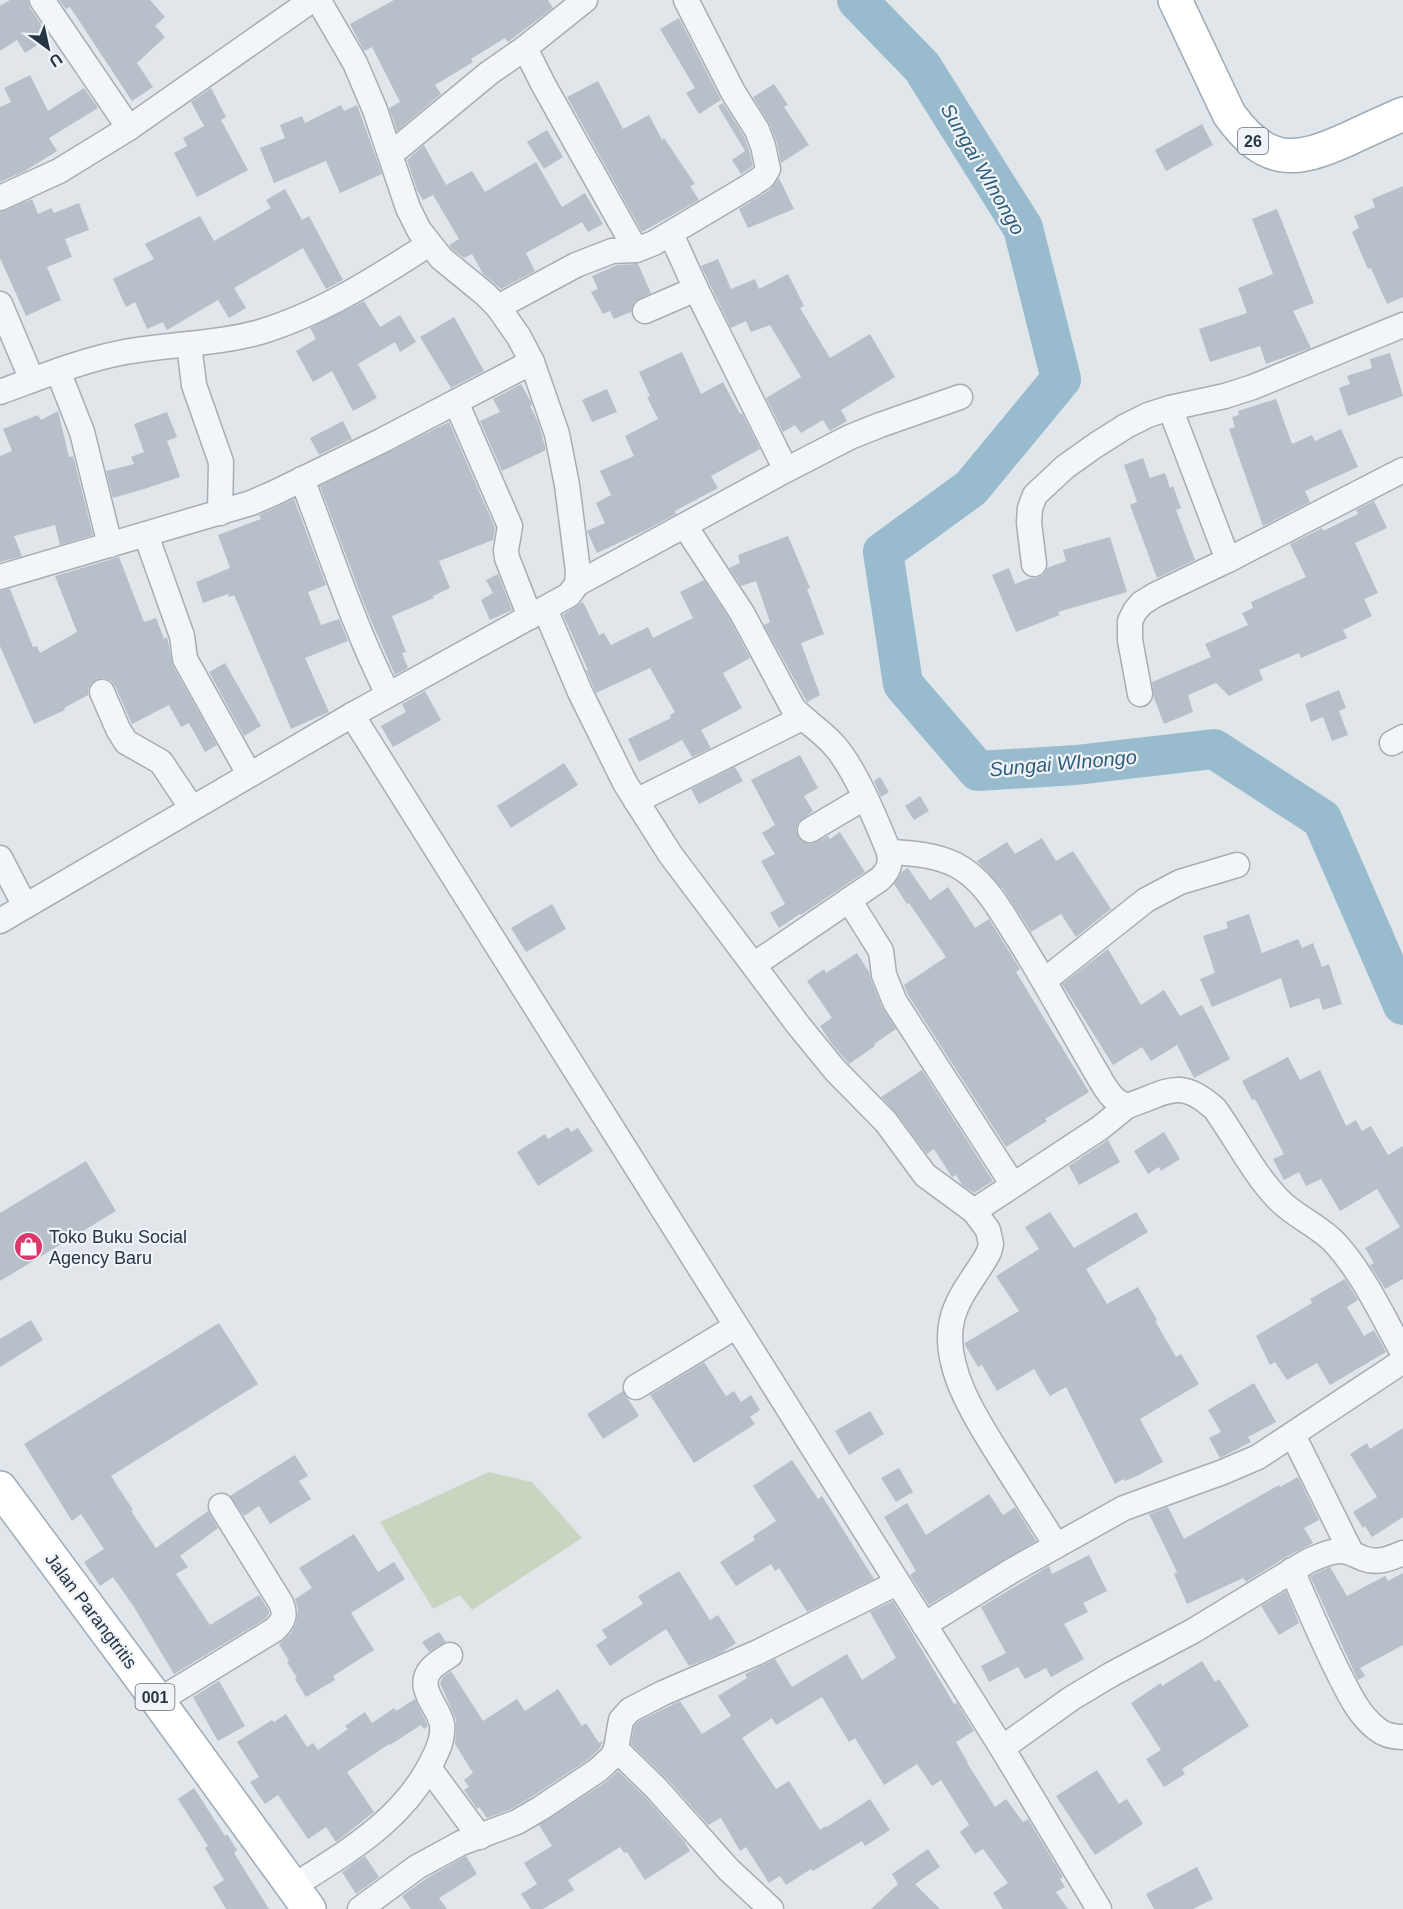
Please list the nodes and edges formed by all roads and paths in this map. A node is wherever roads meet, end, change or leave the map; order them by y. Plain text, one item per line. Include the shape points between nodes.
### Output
1 (42, 0) edge
2 (585, 0) edge
3 (686, 0) edge
4 (1175, 0) edge
5 (319, 1) edge
6 (525, 48) junction
7 (1403, 114) edge
8 (129, 129) junction
9 (391, 154) junction
10 (0, 198) edge
11 (671, 234) junction
12 (429, 244) junction
13 (636, 250) junction
14 (696, 289) junction
15 (0, 304) edge
16 (498, 307) junction
17 (645, 311) dead end
18 (1403, 325) edge
19 (189, 344) junction
20 (532, 362) junction
21 (58, 371) junction
22 (32, 380) junction
23 (0, 392) edge
24 (960, 397) dead end
25 (456, 402) junction
26 (1170, 408) junction
27 (786, 470) junction
28 (1403, 470) edge
29 (302, 479) junction
30 (220, 513) junction
31 (685, 526) junction
32 (146, 535) junction
33 (110, 545) junction
34 (1228, 560) junction
35 (1034, 564) dead end
36 (0, 577) edge
37 (577, 585) junction
38 (537, 613) junction
39 (102, 692) dead end
40 (388, 694) junction
41 (1140, 694) dead end
42 (352, 715) junction
43 (802, 718) junction
44 (249, 774) junction
45 (864, 798) junction
46 (636, 801) junction
47 (191, 807) junction
48 (810, 830) dead end
49 (889, 852) junction
50 (0, 858) edge
51 (1237, 865) dead end
52 (849, 900) junction
53 (25, 906) junction
54 (0, 921) edge
55 (755, 964) junction
56 (1045, 980) junction
57 (1127, 1106) junction
58 (1012, 1185) junction
59 (974, 1211) junction
60 (735, 1327) junction
61 (1403, 1353) edge
62 (1403, 1361) edge
63 (636, 1387) dead end
64 (1293, 1435) junction
65 (0, 1488) edge
66 (221, 1506) dead end
67 (1056, 1545) junction
68 (1351, 1552) junction
69 (1403, 1553) edge
70 (1292, 1570) junction
71 (897, 1583) junction
72 (924, 1625) junction
73 (450, 1655) dead end
74 (158, 1701) junction
75 (1403, 1737) edge
76 (1002, 1748) junction
77 (616, 1749) junction
78 (429, 1768) junction
79 (480, 1837) junction
80 (300, 1898) edge
81 (767, 1908) edge
82 (360, 1909) edge
83 (1099, 1909) edge

1 - 8 street
2 - 6 street
3 - 11 street via 757,130 768,169 763,177
4 - 7 main road, 26 via 1229,114 1239,129 1264,148 1276,154 1309,155
5 - 8 street
5 - 9 street via 355,63
6 - 9 street
6 - 13 street
8 - 10 street via 59,171
9 - 12 street via 408,208
11 - 13 street
11 - 14 street
12 - 16 street
12 - 19 street via 368,282 290,320 241,337
13 - 16 street via 612,251 576,265
14 - 17 street
14 - 27 street
15 - 22 street
16 - 20 street
18 - 26 street via 1253,387
19 - 21 street via 127,352
19 - 30 street via 195,385 221,462
20 - 25 street
20 - 37 street via 562,459 578,559
21 - 22 street
21 - 33 street via 82,432
22 - 23 street
24 - 27 street via 870,429
25 - 29 street
25 - 38 street via 510,526 507,558
26 - 34 street
26 - 35 street via 1133,422 1096,445 1035,495 1029,523
27 - 31 street
28 - 34 street
29 - 30 street
29 - 40 street
30 - 32 street
31 - 37 street
31 - 43 street via 742,613 786,698
32 - 33 street
32 - 44 street via 182,636 185,659
33 - 36 street
34 - 41 street via 1155,595 1135,611 1130,621 1130,640
37 - 38 street
38 - 40 street
38 - 46 street
39 - 47 street via 126,742 161,762
40 - 42 street
42 - 44 street
42 - 60 street
43 - 45 street via 833,743
43 - 46 street
44 - 47 street
45 - 48 street
45 - 49 street
46 - 55 street via 676,862
47 - 53 street
49 - 52 street via 887,873
49 - 56 street via 938,858 969,873 996,904
50 - 53 street
51 - 56 street via 1180,882 1146,900
52 - 55 street
52 - 58 street via 881,951 884,975 894,1002
53 - 54 street
55 - 59 street via 819,1051 886,1122 925,1175
56 - 57 street via 1107,1090 1118,1103
57 - 58 street
57 - 61 street via 1184,1089 1203,1098 1232,1132 1279,1201 1325,1234 1343,1253
58 - 59 street
59 - 67 street via 988,1230 991,1244 955,1308 950,1336 955,1368 977,1418
60 - 63 street
60 - 71 street
62 - 64 street
64 - 67 street via 1258,1457 1124,1508
64 - 68 street
65 - 74 main road, Jalan Parangtritis / 001
66 - 74 street via 281,1603 284,1617 274,1630
67 - 72 street
68 - 69 street via 1373,1561
68 - 70 street via 1326,1553
70 - 75 street via 1354,1703 1378,1731
70 - 76 street via 1072,1698
71 - 72 street
71 - 77 street via 756,1653 642,1703 624,1714
72 - 76 street
73 - 78 street via 427,1675 427,1693 442,1732
74 - 80 main road, Jalan Parangtritis / 001
76 - 83 street
77 - 79 street via 598,1770 557,1798 517,1822
77 - 81 street
78 - 79 street
78 - 80 street via 412,1795 383,1825 348,1851
79 - 82 street via 417,1867

